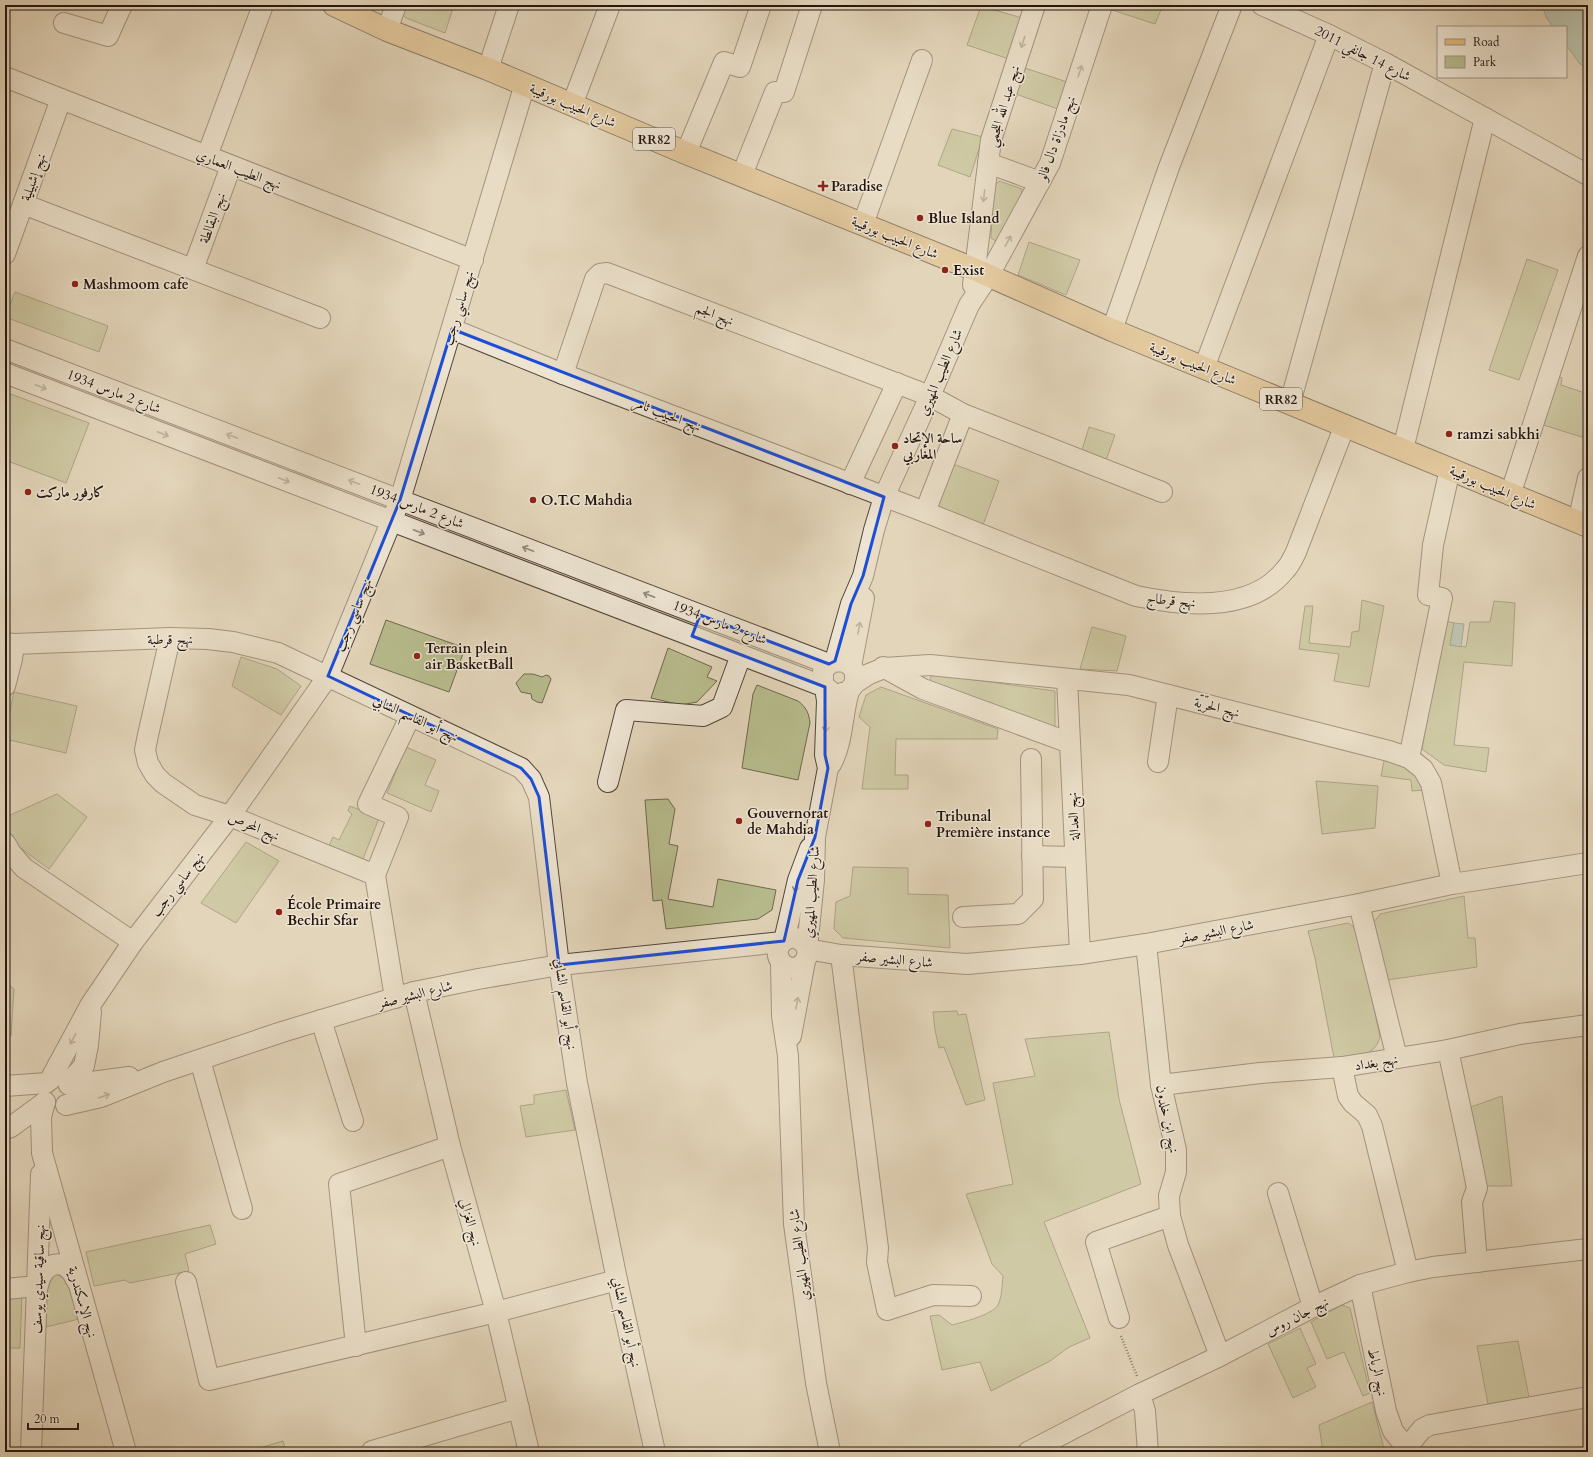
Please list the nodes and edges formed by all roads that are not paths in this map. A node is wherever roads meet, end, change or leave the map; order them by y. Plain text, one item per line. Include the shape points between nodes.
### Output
1 (122, 5) edge
2 (263, 5) edge
3 (334, 5) edge
4 (396, 5) edge
5 (509, 5) edge
6 (610, 5) edge
7 (761, 5) edge
8 (812, 5) edge
9 (1035, 5) edge
10 (1102, 5) edge
11 (1232, 5) edge
12 (1262, 5) edge
13 (64, 23) dead end
14 (387, 30) junction
15 (1329, 35) junction
16 (922, 60) dead end
17 (1385, 63) junction
18 (488, 69) junction
19 (5, 77) edge
20 (525, 84) junction
21 (61, 99) junction
22 (572, 105) junction
23 (1485, 118) junction
24 (686, 152) junction
25 (207, 156) junction
26 (988, 162) junction
27 (231, 166) junction
28 (742, 175) junction
29 (1588, 175) edge
30 (1040, 182) junction
31 (23, 204) junction
32 (863, 224) junction
33 (5, 254) edge
34 (1588, 256) edge
35 (473, 260) junction
36 (193, 269) junction
37 (982, 273) junction
38 (969, 305) joint
39 (320, 318) dead end
40 (452, 329) junction
41 (1112, 330) junction
42 (5, 349) edge
43 (1204, 368) junction
44 (5, 373) edge
45 (562, 374) junction
46 (897, 383) junction
47 (930, 396) junction
48 (1290, 403) junction
49 (963, 414) junction
50 (1345, 425) junction
51 (1403, 449) junction
52 (1450, 469) junction
53 (1588, 478) edge
54 (850, 484) junction
55 (1162, 492) dead end
56 (1510, 495) junction
57 (884, 497) junction
58 (400, 500) junction
59 (925, 512) junction
60 (391, 521) junction
61 (1583, 524) edge
62 (700, 614) junction
63 (692, 636) junction
64 (170, 638) junction
65 (9, 643) edge
66 (774, 643) junction
67 (741, 655) junction
68 (767, 665) junction
69 (884, 668) junction
70 (845, 672) junction
71 (328, 676) junction
72 (1067, 678) junction
73 (5, 686) edge
74 (825, 687) junction
75 (1168, 694) junction
76 (410, 717) junction
77 (1070, 744) junction
78 (1409, 758) junction
79 (1031, 759) dead end
80 (1158, 762) dead end
81 (828, 768) junction
82 (608, 782) dead end
83 (230, 816) junction
84 (815, 837) junction
85 (5, 843) edge
86 (1032, 856) junction
87 (1075, 857) junction
88 (1588, 864) edge
89 (375, 875) junction
90 (1452, 884) junction
91 (1359, 904) junction
92 (963, 917) dead end
93 (133, 942) junction
94 (1146, 944) junction
95 (781, 951) junction
96 (806, 954) junction
97 (841, 954) junction
98 (1080, 954) junction
99 (559, 964) junction
100 (404, 995) junction
101 (322, 1020) junction
102 (1588, 1025) edge
103 (1448, 1050) junction
104 (788, 1056) junction
105 (1397, 1058) junction
106 (200, 1060) junction
107 (1342, 1067) junction
108 (1161, 1085) junction
109 (5, 1086) edge
110 (55, 1093) junction
111 (5, 1094) edge
112 (353, 1121) dead end
113 (5, 1129) edge
114 (450, 1146) junction
115 (42, 1153) junction
116 (1278, 1193) dead end
117 (242, 1209) dead end
118 (1170, 1216) junction
119 (1588, 1249) edge
120 (1477, 1262) junction
121 (1408, 1272) junction
122 (76, 1280) junction
123 (617, 1280) junction
124 (186, 1282) dead end
125 (1360, 1285) junction
126 (38, 1286) junction
127 (5, 1289) edge
128 (971, 1296) dead end
129 (1313, 1307) junction
130 (496, 1312) junction
131 (1120, 1318) road end
132 (356, 1346) junction
133 (1220, 1356) junction
134 (1140, 1394) junction
135 (1588, 1397) edge
136 (519, 1408) junction
137 (372, 1450) dead end
138 (1406, 1451) edge
139 (31, 1452) edge
140 (126, 1452) edge
141 (529, 1452) edge
142 (655, 1452) edge
143 (830, 1452) edge
144 (1028, 1452) edge
145 (1148, 1452) edge

1 - 13 street via 108,36
2 - 25 street
3 - 14 main road, شارع الحبيب بورقيبة / RR82
4 - 14 street
5 - 18 street
6 - 22 street
7 - 24 street via 740,67 724,62
8 - 28 street via 784,92 775,92
9 -> 26 street, نهج عبد الله اللجمي via 991,140
30 -> 10 street, نهج مادزاة دال فالو via 1050,164
11 - 41 street via 1169,167
12 - 15 street, شارع 14 جانفي 2011
14 - 18 main road, شارع الحبيب بورقيبة / RR82
15 - 17 street, شارع 14 جانفي 2011
15 - 43 street
16 - 32 street
17 - 23 street, شارع 14 جانفي 2011
17 - 48 street
18 - 20 main road, شارع الحبيب بورقيبة / RR82
19 - 21 street, نهج الطيب العماري
20 - 22 main road, شارع الحبيب بورقيبة / RR82
20 - 35 street, نهج ساسي رجب
21 - 25 street, نهج الطيب العماري
21 - 31 street, نهج إشبيلية
22 - 24 main road, شارع الحبيب بورقيبة / RR82
23 - 29 street, شارع 14 جانفي 2011
23 - 51 street
24 - 28 main road, شارع الحبيب بورقيبة / RR82
25 - 27 street, نهج الطيب العماري
26 - 30 street
26 -> 37 street, نهج عبد الله اللجمي
27 - 35 street, نهج الطيب العماري
27 - 36 street, نهج البقالطة
28 - 32 main road, شارع الحبيب بورقيبة / RR82
37 -> 30 street, نهج مادزاة دال فالو
31 - 33 street, نهج إشبيلية
31 - 36 street
32 - 37 main road, شارع الحبيب بورقيبة / RR82
34 - 56 street
35 - 40 street, نهج ساسي رجب
36 - 39 street
37 - 38 street, نهج عبد الله اللجمي
37 - 41 main road, شارع الحبيب بورقيبة / RR82
38 - 47 street, شارع الطيب المهيري
40 - 45 street, نهج الحبيب ثامر
40 - 58 street, نهج ساسي رجب
41 - 43 main road, شارع الحبيب بورقيبة / RR82
58 -> 42 street, شارع 2 مارس 1934
43 - 48 main road, شارع الحبيب بورقيبة / RR82
44 -> 60 street, شارع 2 مارس 1934
45 - 46 street, نهج الجم via 595,279 600,274 608,273
45 - 54 street, نهج الحبيب ثامر
46 - 47 street, نهج الجم
46 - 54 street
47 - 49 street, نهج الجم
47 - 57 street, شارع الطيب المهيري
48 - 50 main road, شارع الحبيب بورقيبة / RR82
49 - 55 street, نهج الجم
49 - 59 street
50 - 51 main road, شارع الحبيب بورقيبة / RR82
50 - 59 street, نهج قرطاج via 1296,552 1285,570 1270,585 1244,599 1220,603 1168,602 1136,596
51 - 52 main road, شارع الحبيب بورقيبة / RR82
52 - 56 main road, شارع الحبيب بورقيبة / RR82
52 - 78 street via 1433,545 1428,595 1442,598
53 - 61 street
54 - 57 street, نهج الحبيب ثامر
56 - 61 main road, شارع الحبيب بورقيبة / RR82
57 - 59 street, نهج قرطاج
57 - 70 street, شارع الطيب المهيري via 863,576 863,606
58 - 60 street, نهج ساسي رجب
62 -> 58 street, شارع 2 مارس 1934
60 -> 63 street, شارع 2 مارس 1934
60 - 71 street, نهج ساسي رجب
62 - 63 street
62 - 66 street, شارع 2 مارس 1934
63 - 67 street, شارع 2 مارس 1934
64 - 65 street, نهج قرطبة
64 - 71 street, نهج قرطبة via 233,642 278,654
64 - 83 street, نهج المحرص via 145,750 148,763 163,783 195,805
65 - 73 street via 12,659
66 - 68 street
66 - 70 street, شارع 2 مارس 1934
67 - 68 street, شارع 2 مارس 1934
67 - 82 street via 722,707 703,716 626,710
68 - 74 street, شارع 2 مارس 1934
69 - 70 street via 869,674
69 - 72 street, نهج الحرّيّة via 930,665
69 - 77 street via 922,689
70 - 74 street, شارع الطيب المهيري via 825,668 822,677
70 - 81 street, شارع الطيب المهيري via 844,710 835,757
71 - 76 street, نهج أبو القاسم الشابي
71 - 83 street, نهج ساسي رجب
72 - 75 street, نهج الحرّيّة via 1129,684
72 - 77 street, نهج العدالة
74 -> 81 street, شارع الطيب المهيري via 825,755
75 - 78 street, نهج الحرّيّة
75 - 80 street
76 - 89 street via 368,804 398,817
76 - 99 street, نهج أبو القاسم الشابي via 521,768 531,779 539,797
77 - 87 street, نهج العدالة
78 - 90 street, نهج الحرّيّة via 1423,769 1431,783
79 - 86 street
81 - 84 street, شارع الطيب المهيري
83 - 89 street, نهج المحرص
83 - 93 street, نهج ساسي رجب
84 -> 95 street, شارع الطيب المهيري via 798,880
84 - 96 street, شارع الطيب المهيري via 814,880
85 - 93 street via 24,868
86 - 87 street
86 - 92 street via 1033,899 1018,914
87 - 98 street, نهج العدالة
88 - 90 street, شارع البشير صفر
89 - 100 street
90 - 91 street, شارع البشير صفر
91 - 94 street, شارع البشير صفر
91 - 105 street
93 - 110 street, نهج ساسي رجب via 91,1004
94 - 98 street, شارع البشير صفر
94 - 108 street, نهج ابن خلدون
95 - 96 street via 791,938 799,939
95 - 96 street via 784,965 793,968 802,964
95 - 99 street, شارع البشير صفر via 675,954
95 - 104 street, شارع الطيب المهيري via 782,1016
96 - 97 street, شارع البشير صفر
104 -> 96 street, شارع الطيب المهيري
97 - 98 street, شارع البشير صفر via 968,964
97 - 128 street via 878,1248 877,1262 887,1310 932,1296
99 - 100 street, شارع البشير صفر
99 - 123 street, نهج أبو القاسم الشابي via 577,1083
100 - 101 street, شارع البشير صفر
100 - 114 street, نهج الغزالي
101 - 106 street, شارع البشير صفر
101 - 112 street
102 - 103 street, نهج بغداد via 1520,1034
103 - 105 street, نهج بغداد
103 - 120 street via 1468,1138 1476,1188 1472,1202
104 - 143 street, شارع الطيب المهيري via 794,1224 816,1383
105 - 107 street, نهج بغداد
106 - 110 street, شارع البشير صفر via 163,1072
106 - 117 street
107 - 108 street, نهج بغداد via 1260,1073
107 - 121 street via 1348,1096 1366,1115 1372,1126
108 - 118 street, نهج ابن خلدون via 1176,1150 1176,1172 1168,1196
109 - 110 street
110 - 111 street
110 - 113 street
110 - 115 street, نهج ساقية سيدي يوسف
114 - 130 street, نهج الغزالي
114 - 132 street via 339,1184
115 - 122 street, نهج الإسكندرية
115 - 126 street, نهج ساقية سيدي يوسف
116 - 129 street
118 - 131 street via 1096,1242
118 - 133 street, نهج ابن خلدون via 1178,1245
119 - 120 street, نهج جان روس
120 - 121 street, نهج جان روس
121 - 125 street, نهج جان روس
122 - 126 street via 70,1269 55,1264 41,1274
122 - 140 street, نهج الإسكندرية
123 - 130 street
123 - 142 street, نهج أبو القاسم الشابي
124 - 132 street via 209,1380
125 - 129 street, نهج جان روس
125 - 138 street, نهج الرباط via 1386,1411 1393,1431
126 - 127 street
126 - 139 street, نهج ساقية سيدي يوسف
129 - 133 street, نهج جان روس
130 - 132 street
130 - 136 street, نهج الغزالي
133 - 134 street, نهج جان روس
134 - 144 street, نهج جان روس
134 - 145 street via 1145,1410
135 - 138 street via 1430,1425 1422,1429
136 - 137 street
136 - 141 street, نهج الغزالي

